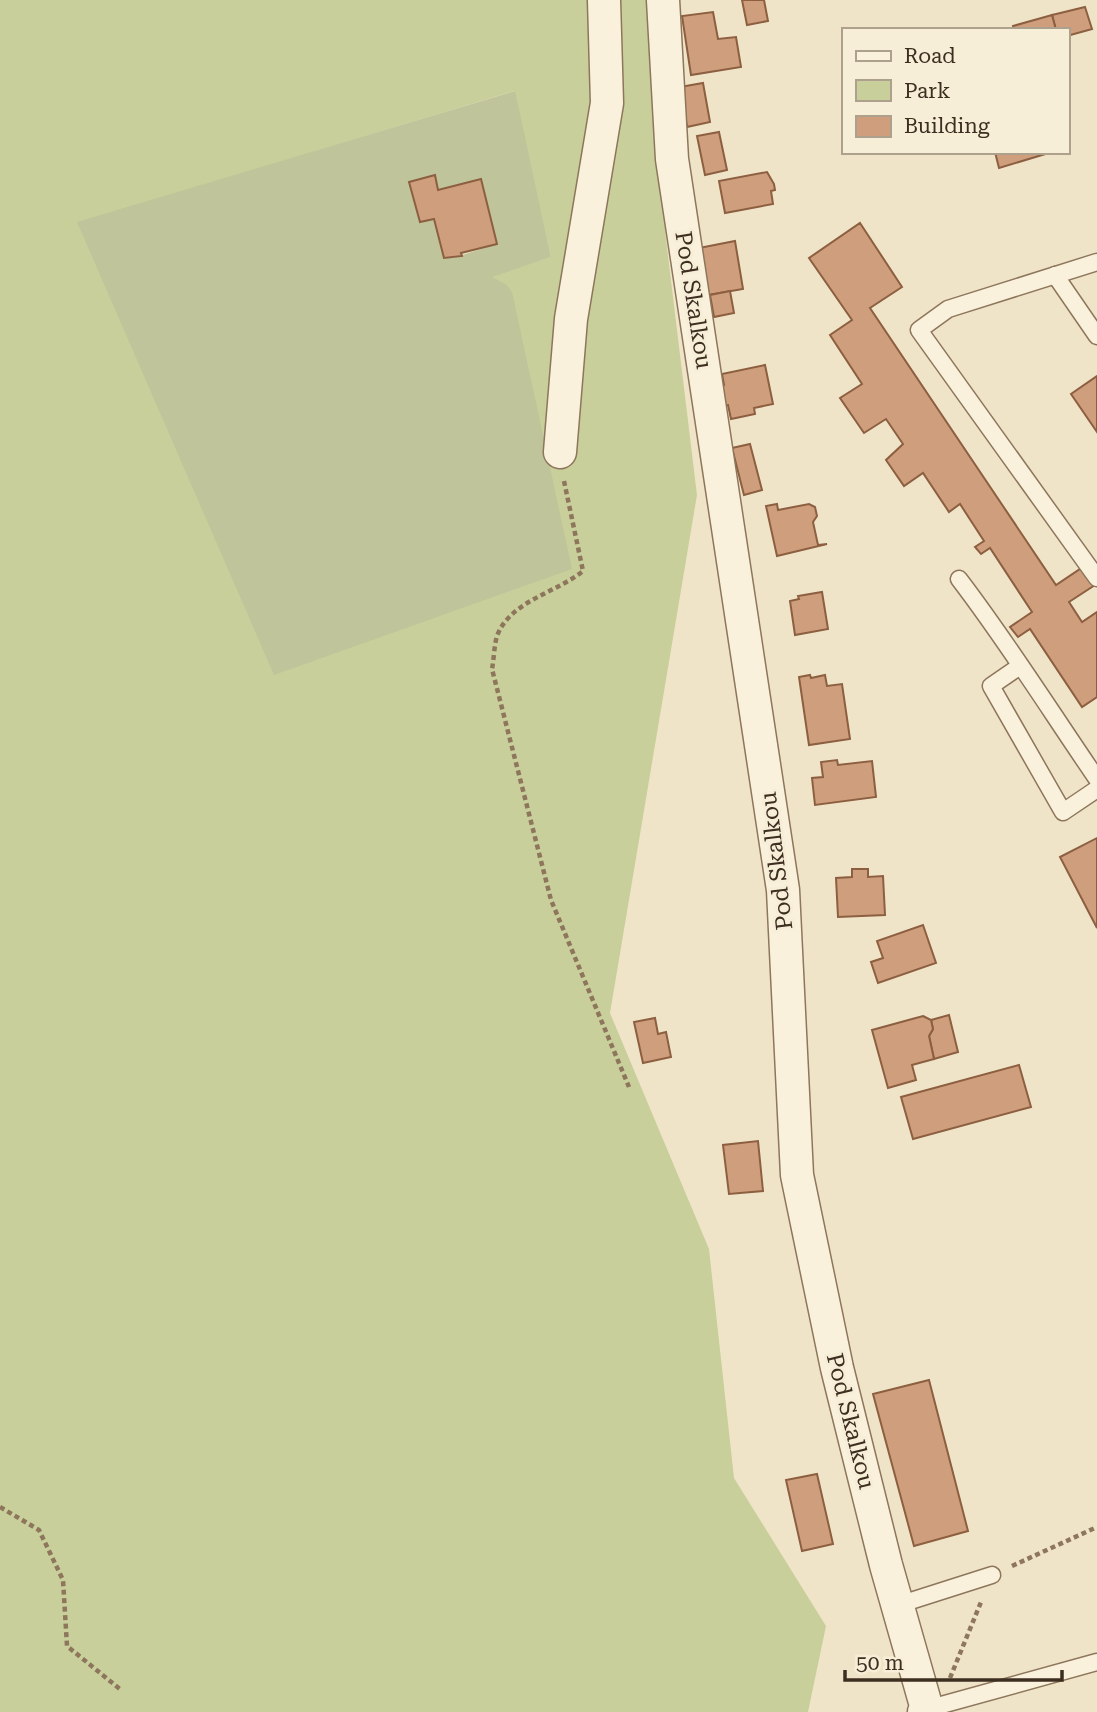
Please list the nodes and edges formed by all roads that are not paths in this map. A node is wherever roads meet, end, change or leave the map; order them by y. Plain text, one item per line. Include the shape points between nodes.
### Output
1 (604, 0) edge
2 (663, 0) edge
3 (1097, 262) edge
4 (1055, 275) junction
5 (1097, 336) edge
6 (560, 452) road end
7 (1097, 578) edge
8 (958, 579) dead end
9 (1020, 666) junction
10 (1097, 779) edge
11 (1097, 789) edge
12 (992, 1575) road end
13 (898, 1605) junction
14 (1097, 1662) edge
15 (926, 1711) edge

1 - 6 street via 607,103 571,319
2 - 13 street, Pod Skalkou via 672,159 783,890 797,1175 837,1368
3 - 4 lane
4 - 5 lane
4 - 7 lane via 948,309 919,330
8 - 9 lane via 1003,636
9 - 10 lane
9 - 11 lane via 990,686 1063,812
12 - 13 lane
13 - 15 street, Pod Skalkou
14 - 15 lane

